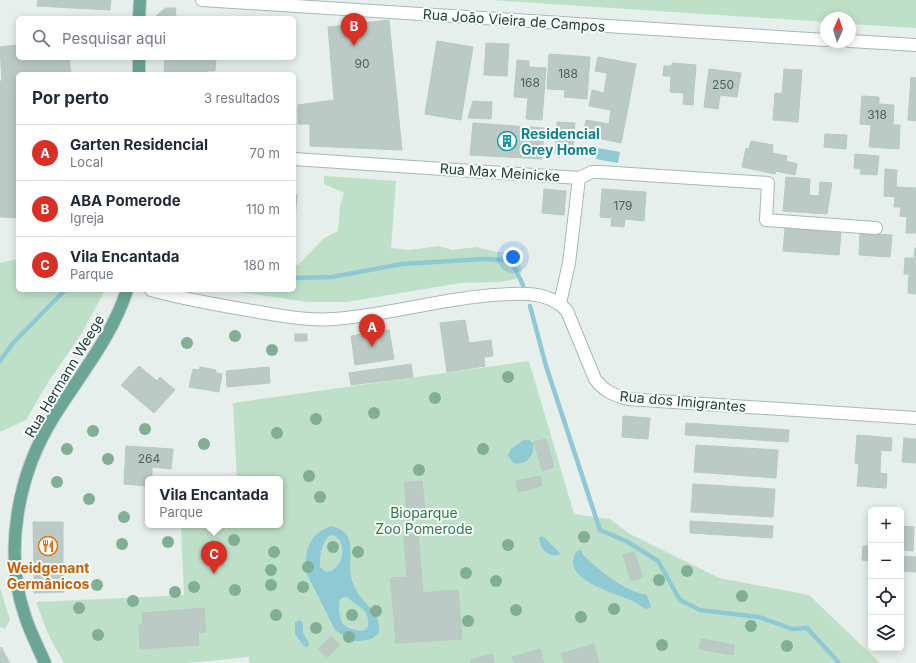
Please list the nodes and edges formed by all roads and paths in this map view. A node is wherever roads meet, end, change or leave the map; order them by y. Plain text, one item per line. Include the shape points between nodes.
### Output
1 (140, 0) edge
2 (202, 0) edge
3 (140, 16) edge
4 (820, 40) edge
5 (856, 41) edge
6 (916, 45) edge
7 (139, 60) edge
8 (139, 72) edge
9 (296, 159) edge
10 (579, 178) junction
11 (876, 228) dead end
12 (127, 292) edge
13 (161, 292) edge
14 (560, 303) junction
15 (916, 418) edge
16 (45, 663) edge

1 - 3 main road
2 - 4 street, Rua João Vieira de Campos
5 - 6 street
7 - 8 main road
9 - 10 street, Rua Max Meinicke
10 - 11 street via 592,172 600,172 768,183 766,220
10 - 14 street, Rua Max Meinicke via 569,263
12 - 16 main road, Rua Hermann Weege via 115,320 46,430 31,462 23,488 15,542 16,576 24,615
13 - 14 street via 229,308 332,319 508,294 530,294
14 - 15 street, Rua dos Imigrantes via 567,311 595,379 602,388 614,395 628,399

